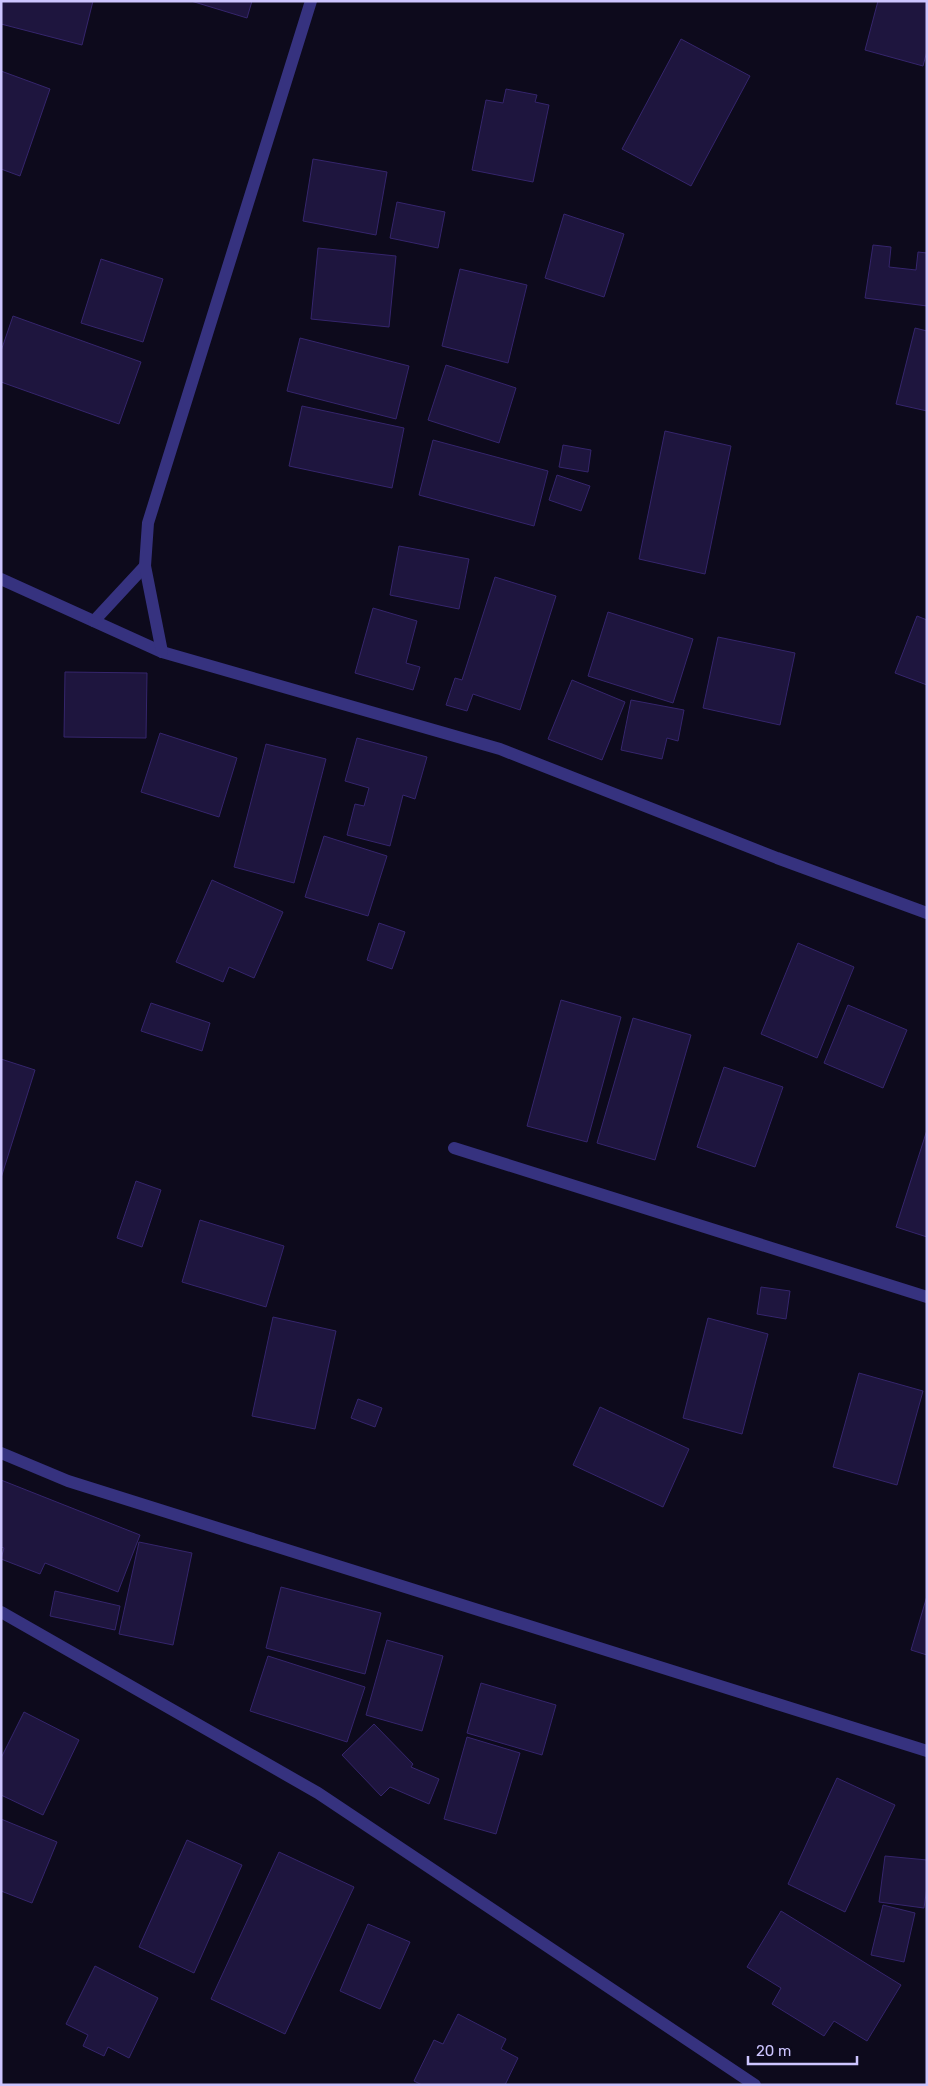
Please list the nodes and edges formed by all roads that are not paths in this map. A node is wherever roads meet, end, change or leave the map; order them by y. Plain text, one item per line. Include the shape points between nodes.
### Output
1 (311, 1) edge
2 (145, 566) junction
3 (1, 579) edge
4 (94, 621) junction
5 (162, 652) junction
6 (927, 913) edge
7 (454, 1148) dead end
8 (927, 1297) edge
9 (1, 1453) edge
10 (1, 1612) edge
11 (927, 1751) edge
12 (755, 2085) edge

1 - 2 street via 148,523
2 - 4 street
2 - 5 street
3 - 4 street
4 - 5 street
5 - 6 street via 500,749 776,858
7 - 8 street
9 - 11 street via 68,1481
10 - 12 street via 318,1793

